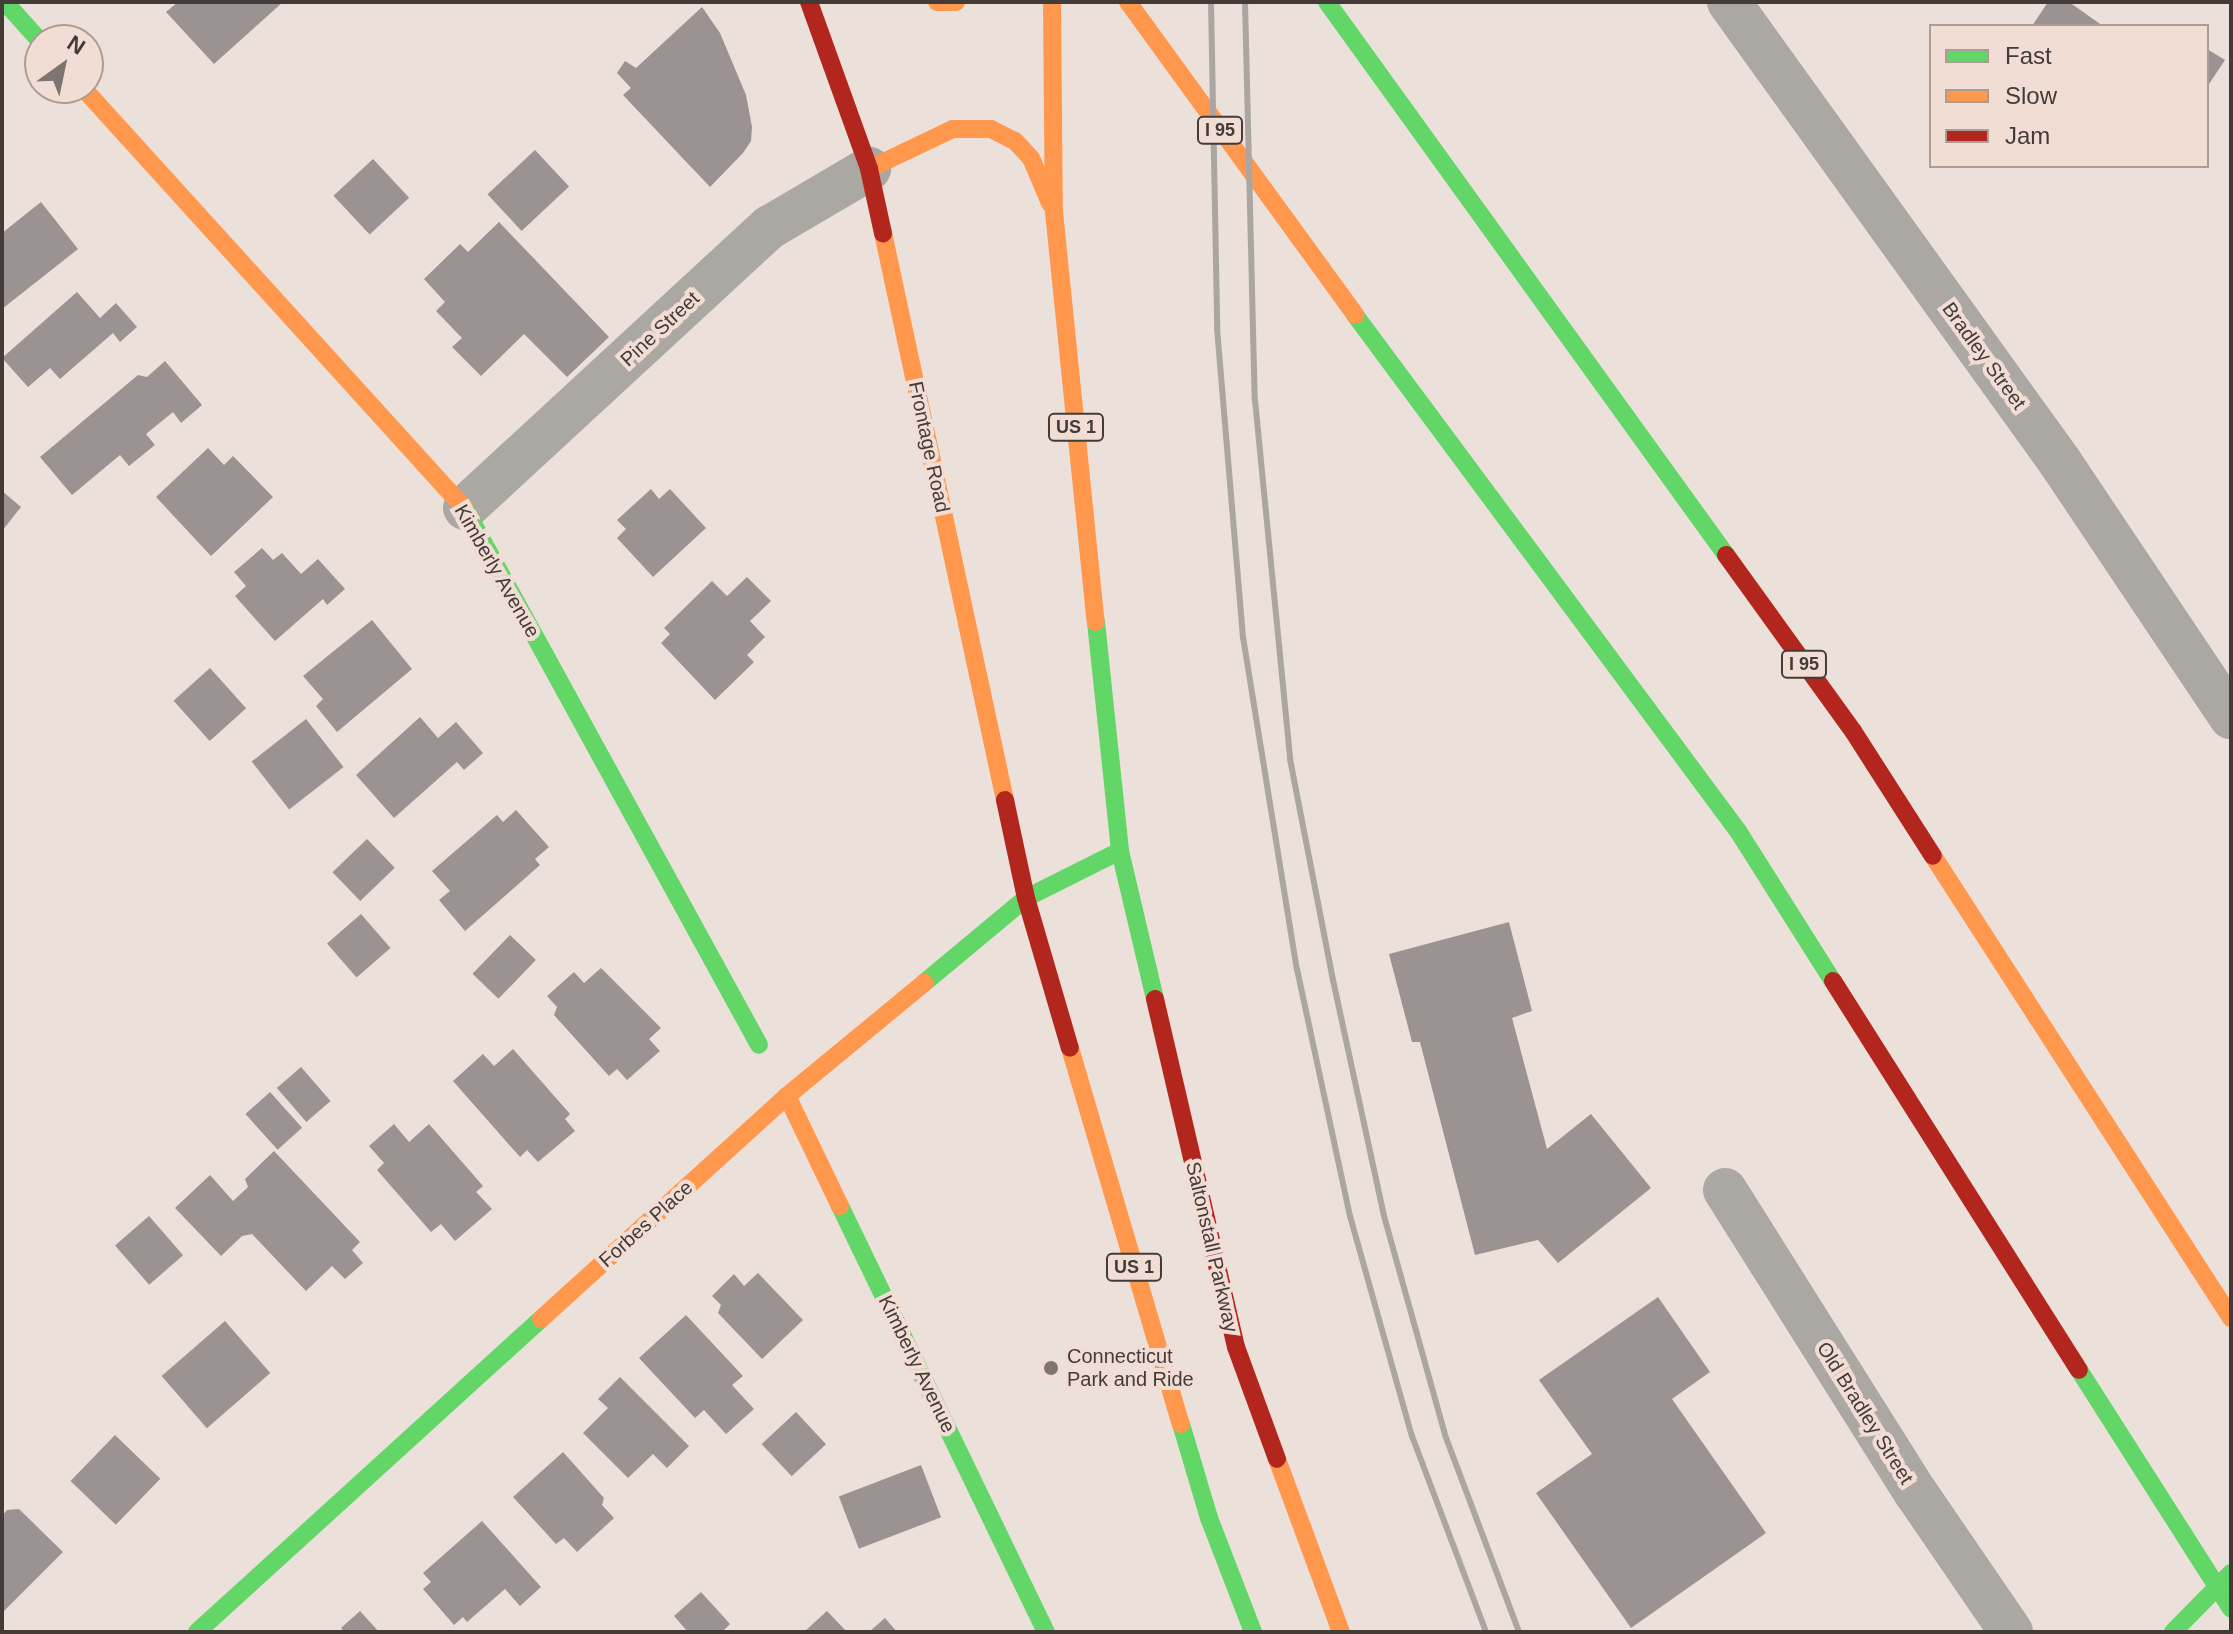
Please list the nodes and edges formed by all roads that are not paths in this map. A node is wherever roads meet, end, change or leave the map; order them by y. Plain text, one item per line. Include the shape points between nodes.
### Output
1 (5, 2) edge
2 (809, 2) edge
3 (937, 2) edge
4 (956, 2) edge
5 (1052, 2) edge
6 (1128, 2) edge
7 (1327, 2) edge
8 (1729, 2) edge
9 (25, 24) edge
10 (98, 104) edge
11 (869, 169) junction
12 (1054, 212) junction
13 (465, 508) junction
14 (2231, 717) edge
15 (1120, 851) junction
16 (1026, 898) junction
17 (759, 1045) dead end
18 (787, 1096) junction
19 (1725, 1190) dead end
20 (2231, 1318) edge
21 (2231, 1573) edge
22 (2231, 1609) edge
23 (197, 1632) edge
24 (1046, 1632) edge
25 (1253, 1632) edge
26 (1341, 1632) edge
27 (2011, 1632) edge
28 (2173, 1632) edge

1 - 9 main road
2 - 11 main road, Frontage Road / US 1
3 - 4 main road
5 - 12 main road, US 1
6 - 22 main road, I 95 via 1738,831
7 - 20 main road, I 95 via 1853,731
8 - 14 street, Bradley Street via 2060,462
10 - 13 main road, Kimberly Avenue
11 - 12 main road via 953,129 991,129 1015,141 1031,158
11 - 13 street, Pine Street via 770,227
11 - 16 main road, Frontage Road / US 1
12 - 15 main road, US 1
13 - 17 main road, Kimberly Avenue
15 - 16 main road, Forbes Place
15 - 26 main road, Saltonstall Parkway / US 1 via 1236,1347
16 - 18 main road, Forbes Place
16 - 25 main road, US 1 via 1209,1518
18 - 23 main road, Forbes Place
18 - 24 main road, Kimberly Avenue
19 - 27 street, Old Bradley Street via 1916,1493
21 - 28 main road

